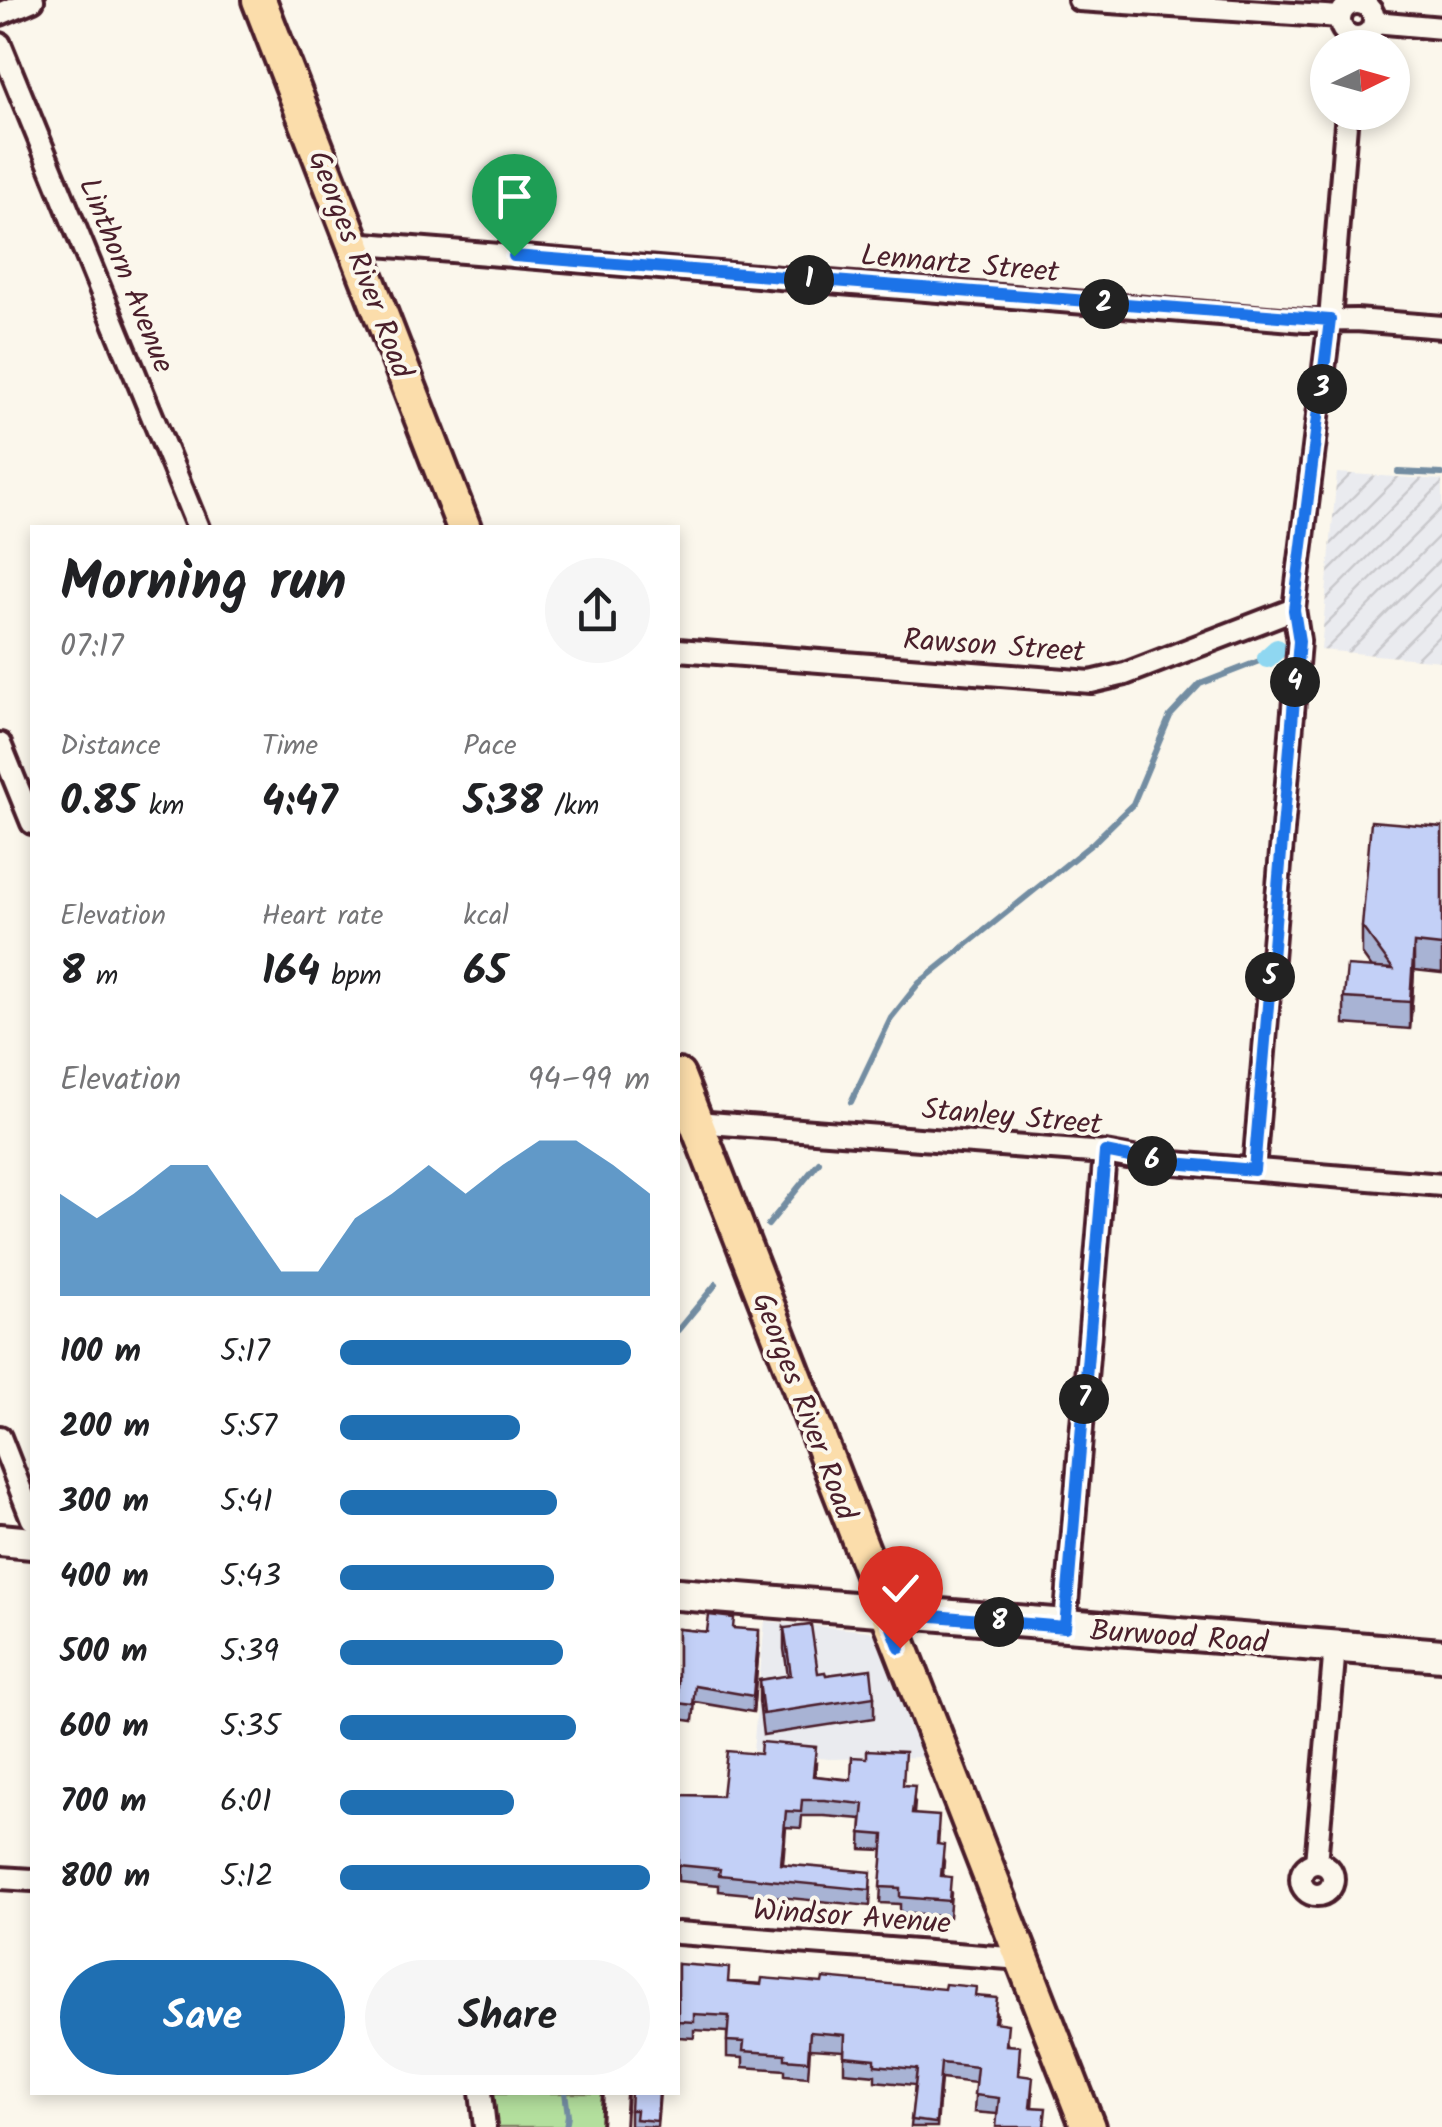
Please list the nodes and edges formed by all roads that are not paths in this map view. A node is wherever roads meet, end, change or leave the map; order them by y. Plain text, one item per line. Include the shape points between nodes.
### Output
1 (33, 0) edge
2 (259, 0) edge
3 (1080, 0) edge
4 (1358, 1) edge
5 (0, 14) edge
6 (1340, 17) junction
7 (1374, 22) junction
8 (1442, 28) edge
9 (1342, 30) edge
10 (1369, 30) edge
11 (0, 44) edge
12 (1346, 130) edge
13 (353, 243) junction
14 (1330, 320) junction
15 (1442, 327) edge
16 (197, 525) edge
17 (463, 525) edge
18 (1294, 610) junction
19 (680, 650) edge
20 (0, 744) edge
21 (30, 818) edge
22 (680, 1081) edge
23 (696, 1122) junction
24 (1105, 1152) junction
25 (1254, 1170) junction
26 (1442, 1184) edge
27 (0, 1437) edge
28 (30, 1514) edge
29 (0, 1540) edge
30 (30, 1543) edge
31 (680, 1594) edge
32 (886, 1612) junction
33 (1065, 1627) junction
34 (1335, 1647) junction
35 (1442, 1656) edge
36 (1316, 1863) dead end
37 (0, 1878) edge
38 (30, 1880) edge
39 (680, 1933) edge
40 (1022, 1959) junction
41 (482, 2095) edge
42 (615, 2095) edge
43 (485, 2127) edge
44 (613, 2127) edge
45 (1088, 2127) edge

1 - 5 street
2 - 13 main road, Georges River Road
3 - 6 street
4 - 6 street
4 - 7 street
6 - 9 street
7 - 8 street
7 - 10 street
11 - 16 street, Linthorn Avenue
12 - 14 street
13 - 14 street, Lennartz Street
13 - 17 main road, Georges River Road
14 - 15 street, Lennartz Street
14 - 18 street
18 - 19 street, Rawson Street via 1091,682
18 - 25 street via 1299,641
20 - 21 street
22 - 23 main road, Georges River Road
23 - 24 street, Stanley Street
23 - 32 main road, Georges River Road
24 - 25 street, Stanley Street
24 - 33 street
25 - 26 street, Stanley Street
27 - 28 street
29 - 30 main road
31 - 32 main road, Burwood Road
32 - 33 main road, Burwood Road
32 - 40 main road, Georges River Road
33 - 34 main road, Burwood Road
34 - 35 main road, Burwood Road
34 - 36 street
37 - 38 street
39 - 40 street, Windsor Avenue
40 - 45 main road, Georges River Road
41 - 43 street
42 - 44 street

